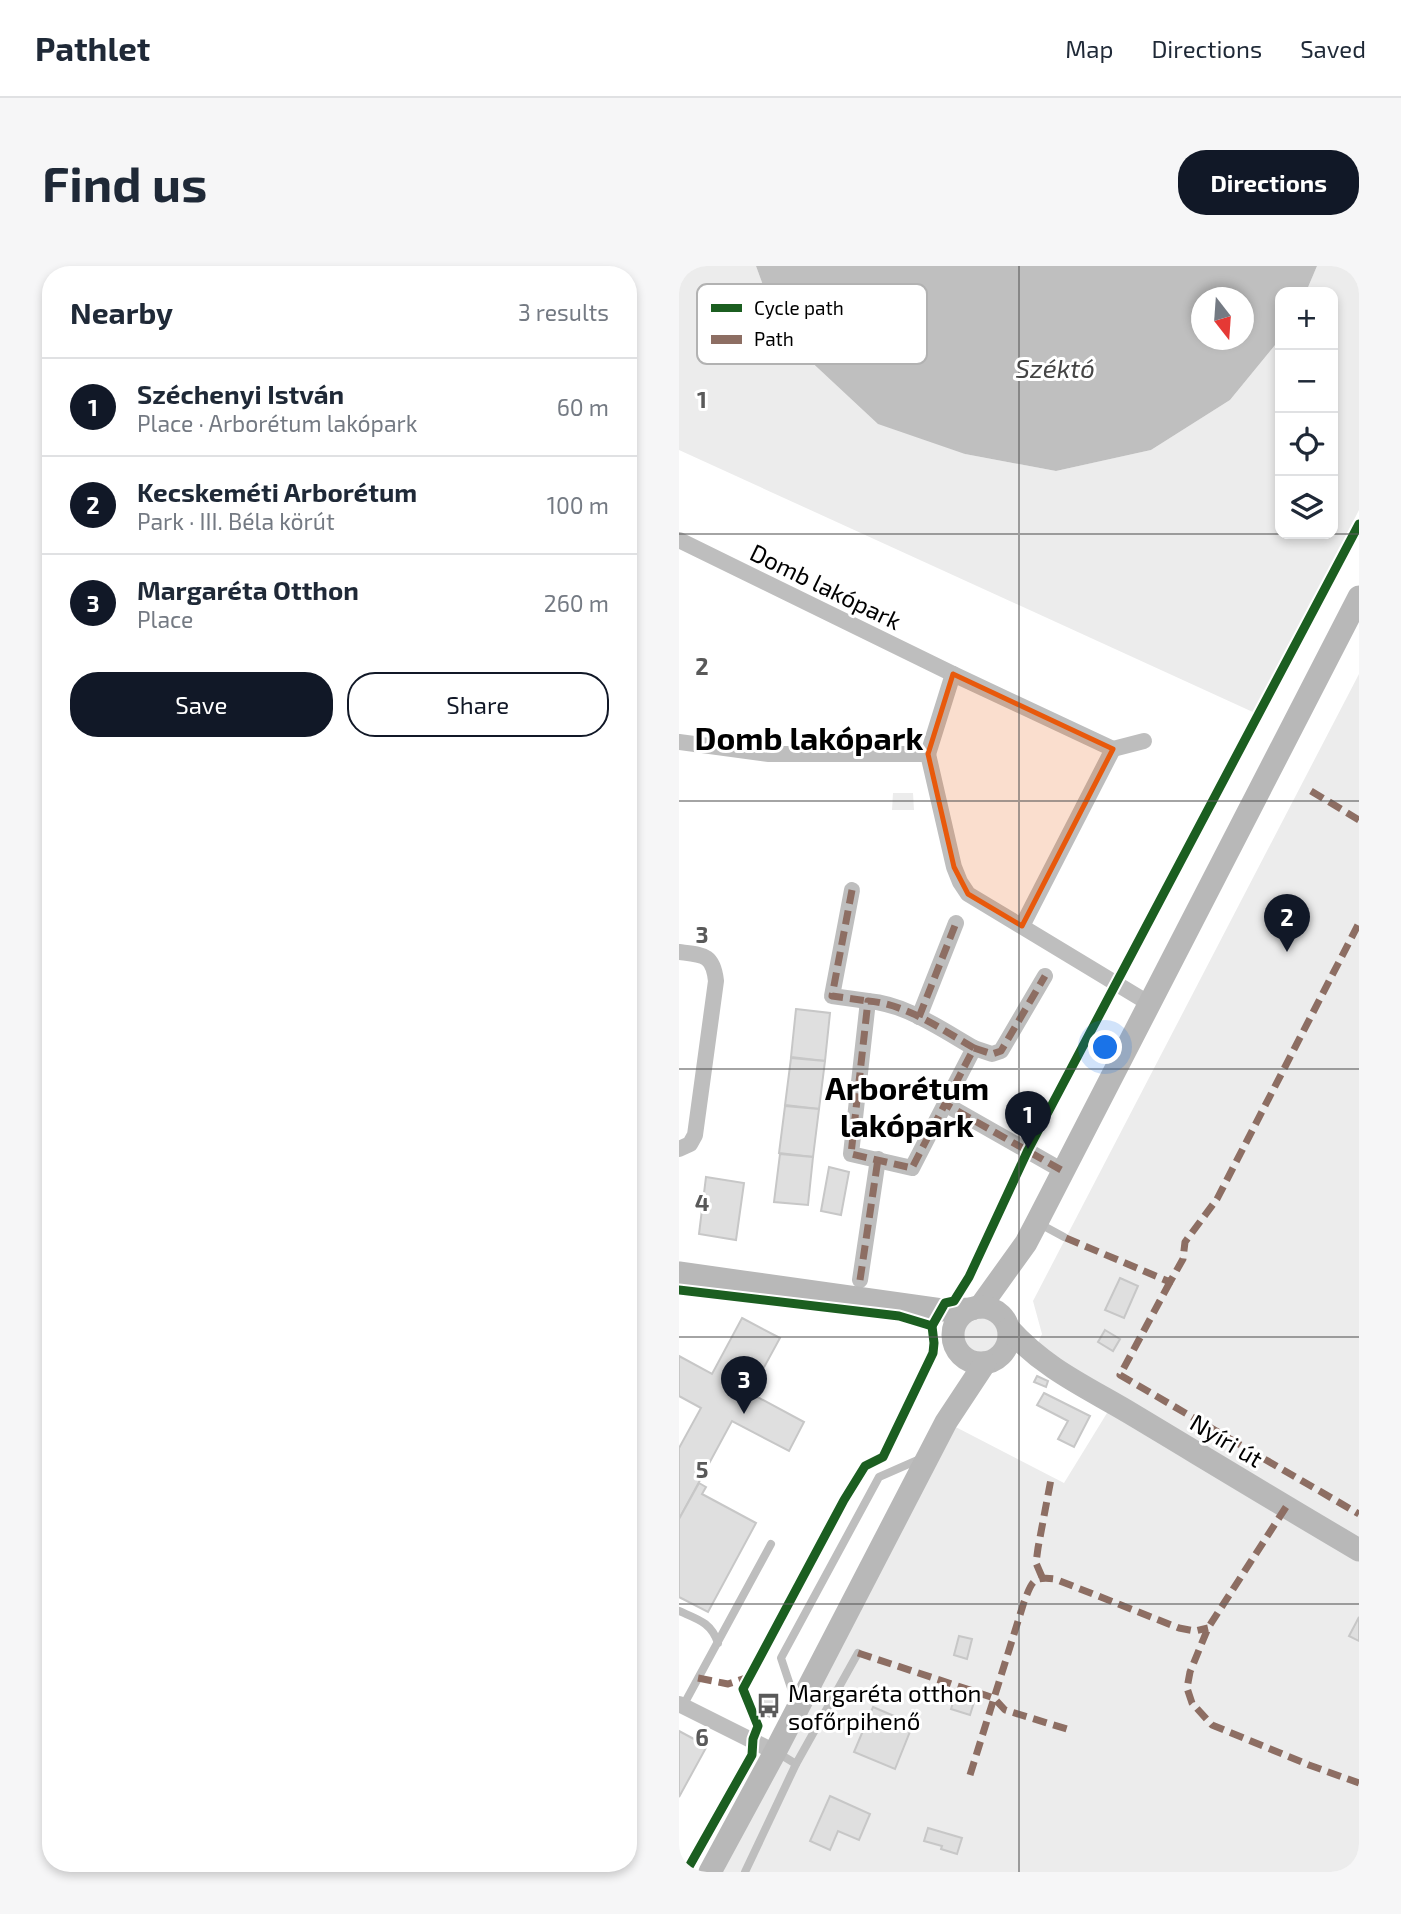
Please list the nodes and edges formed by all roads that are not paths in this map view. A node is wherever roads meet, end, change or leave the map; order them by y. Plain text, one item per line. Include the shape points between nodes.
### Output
1 (679, 540) edge
2 (1359, 597) edge
3 (953, 674) junction
4 (1144, 741) dead end
5 (679, 742) edge
6 (1113, 749) junction
7 (927, 754) junction
8 (852, 890) dead end
9 (955, 923) dead end
10 (1022, 926) junction
11 (679, 951) edge
12 (1045, 976) dead end
13 (868, 1001) junction
14 (1150, 1004) junction
15 (919, 1017) junction
16 (974, 1048) junction
17 (945, 1104) junction
18 (679, 1149) edge
19 (878, 1159) junction
20 (1063, 1171) junction
21 (1037, 1222) junction
22 (1064, 1237) dead end
23 (1026, 1243) junction
24 (679, 1273) edge
25 (860, 1280) dead end
26 (894, 1303) junction
27 (976, 1308) junction
28 (1006, 1324) junction
29 (957, 1345) junction
30 (991, 1361) junction
31 (1066, 1378) junction
32 (946, 1422) junction
33 (929, 1455) junction
34 (771, 1544) dead end
35 (1359, 1550) edge
36 (679, 1611) edge
37 (717, 1643) junction
38 (858, 1653) dead end
39 (681, 1705) edge
40 (798, 1707) junction
41 (775, 1752) junction
42 (796, 1765) junction
43 (710, 1872) edge
44 (744, 1872) edge

1 - 3 street, Domb lakópark
2 - 14 street
3 - 6 street, Domb lakópark
3 - 7 street
4 - 6 street
5 - 7 street via 769,754
6 - 10 street
7 - 10 street via 960,882 976,900
8 - 13 street via 832,996
9 - 15 street
10 - 14 street
11 - 18 street via 708,959 716,981 695,1135
12 - 16 street via 1000,1051 992,1054
13 - 15 street
13 - 19 street via 851,1154
14 - 20 street
15 - 16 street
16 - 17 street
17 - 19 street via 912,1168
17 - 20 street
19 - 25 street
20 - 21 street
21 - 22 lane
21 - 23 street
23 - 27 street
23 - 28 street via 1009,1294
24 - 26 street
26 - 27 street via 942,1310
26 - 29 street via 935,1321
27 - 28 street via 997,1312
27 - 29 street via 958,1319
28 - 30 street via 1007,1346
28 - 31 street, Nyíri út via 1031,1352
29 - 30 street via 968,1360
29 - 32 street
30 - 31 street, Nyíri út
30 - 32 street
31 - 35 street, Nyíri út
32 - 33 street
33 - 40 street
33 - 40 lane via 879,1477 781,1658
34 - 37 lane
36 - 37 lane via 709,1626
37 - 39 lane
38 - 42 lane
39 - 41 street
40 - 41 street
41 - 42 lane
41 - 43 street
42 - 44 lane

